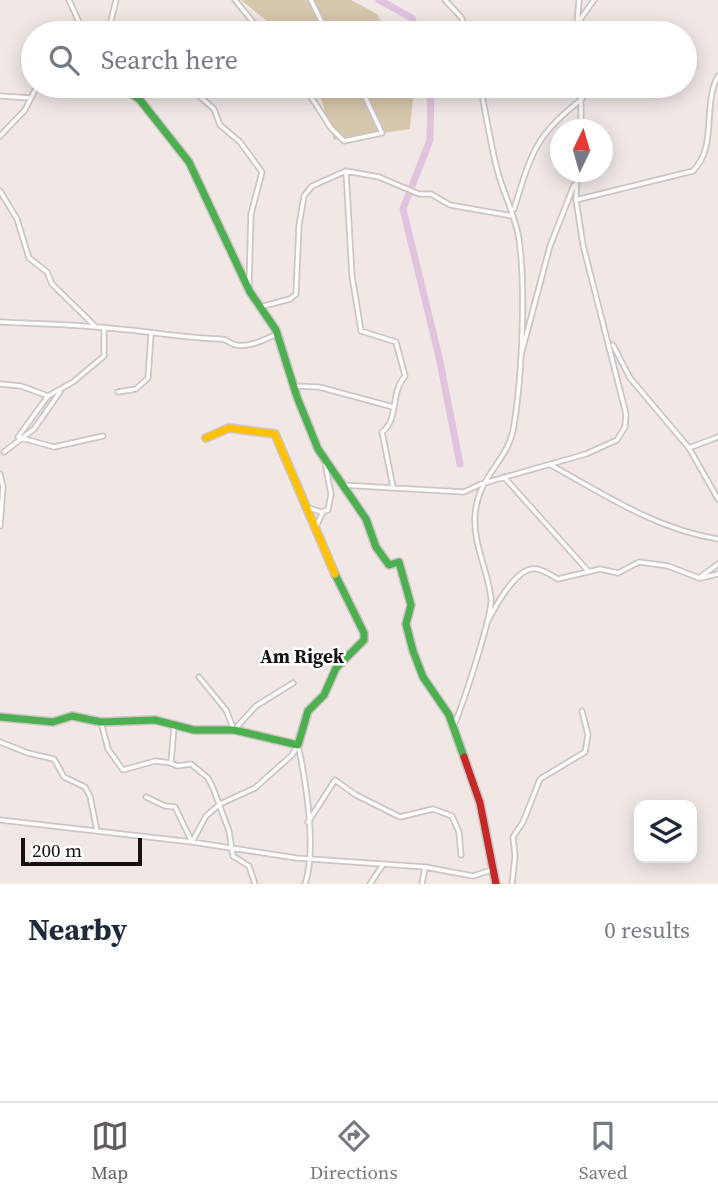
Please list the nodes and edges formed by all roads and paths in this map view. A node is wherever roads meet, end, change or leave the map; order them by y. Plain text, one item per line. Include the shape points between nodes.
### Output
1 (69, 0) edge
2 (116, 0) edge
3 (235, 0) edge
4 (311, 0) edge
5 (445, 0) edge
6 (579, 0) edge
7 (594, 0) edge
8 (79, 21) edge
9 (111, 21) edge
10 (252, 21) edge
11 (321, 21) edge
12 (462, 21) edge
13 (577, 21) edge
14 (579, 21) edge
15 (718, 76) edge
16 (0, 96) edge
17 (21, 97) edge
18 (31, 98) edge
19 (137, 98) edge
20 (203, 98) edge
21 (312, 98) edge
22 (366, 98) edge
23 (483, 98) edge
24 (582, 98) edge
25 (583, 98) edge
26 (582, 119) edge
27 (0, 136) edge
28 (346, 172) junction
29 (575, 182) edge
30 (576, 182) edge
31 (0, 191) edge
32 (576, 200) junction
33 (514, 214) junction
34 (250, 292) junction
35 (260, 307) junction
36 (0, 322) edge
37 (96, 327) junction
38 (104, 327) junction
39 (151, 334) junction
40 (277, 334) junction
41 (609, 340) junction
42 (519, 360) junction
43 (0, 384) edge
44 (293, 386) junction
45 (63, 387) junction
46 (118, 392) dead end
47 (48, 396) junction
48 (393, 407) junction
49 (103, 436) dead end
50 (21, 437) junction
51 (718, 437) edge
52 (206, 438) dead end
53 (689, 448) junction
54 (2, 454) edge
55 (325, 463) junction
56 (550, 464) junction
57 (0, 474) edge
58 (504, 477) junction
59 (481, 484) junction
60 (341, 485) junction
61 (393, 488) junction
62 (718, 499) edge
63 (304, 506) junction
64 (323, 512) junction
65 (0, 526) edge
66 (718, 539) edge
67 (318, 540) junction
68 (718, 564) edge
69 (590, 573) junction
70 (718, 574) edge
71 (699, 578) junction
72 (484, 629) junction
73 (199, 677) dead end
74 (293, 682) dead end
75 (582, 712) dead end
76 (0, 717) edge
77 (101, 722) junction
78 (174, 726) junction
79 (452, 728) junction
80 (234, 730) junction
81 (0, 742) edge
82 (298, 745) junction
83 (171, 763) junction
84 (146, 797) dead end
85 (220, 804) junction
86 (0, 820) edge
87 (308, 822) junction
88 (97, 831) junction
89 (192, 842) junction
90 (233, 849) junction
91 (461, 855) dead end
92 (311, 859) junction
93 (382, 866) junction
94 (425, 867) junction
95 (491, 870) junction
96 (255, 884) edge
97 (305, 884) edge
98 (370, 884) edge
99 (422, 884) edge
100 (496, 884) edge
101 (512, 884) edge

1 - 8 street
2 - 9 street
3 - 10 street
4 - 11 street
5 - 12 street
6 - 13 street
7 - 14 street
15 - 32 street via 711,98 708,144 693,171
16 - 17 street
18 - 27 street
19 - 34 street via 189,162
20 - 34 street via 262,172 251,214
21 - 22 street via 344,141 380,135 383,130
23 - 33 street via 497,169
24 - 33 street via 553,121 538,142
25 - 26 street
28 - 33 street via 379,177 419,194 432,194 450,205
28 - 35 street via 312,186 304,196 296,294
28 - 48 street via 352,276 361,331 396,342 405,376 397,385
29 - 42 street via 550,246
30 - 32 street
31 - 37 street via 17,219 29,258
32 - 41 street via 583,245
33 - 42 street via 519,241
34 - 35 street
35 - 40 street
36 - 37 street
37 - 38 street
38 - 39 street
38 - 45 street via 104,356
39 - 40 street via 221,339 237,345
39 - 46 street via 148,378 136,389
40 - 44 street
41 - 53 street via 631,378
41 - 56 street via 625,427 617,440
42 - 59 street via 514,427 501,457
43 - 47 street
44 - 48 street via 320,387
44 - 55 street
45 - 47 street
45 - 50 street via 39,423
47 - 50 street
48 - 61 street via 392,421 382,432
49 - 50 street via 54,447
50 - 54 street
51 - 53 street
52 - 63 street via 229,428 275,435
53 - 62 street
55 - 60 street
55 - 64 street via 331,500
56 - 58 street
56 - 66 street via 642,516 676,530
57 - 65 street
58 - 59 street
58 - 69 street
59 - 61 street via 464,492
59 - 72 street via 475,535 491,600
60 - 61 street
60 - 79 street via 389,565 399,562 411,606 406,624 413,651
63 - 64 street
63 - 67 street
64 - 67 street via 315,527
67 - 82 street via 362,626 364,640 336,668 324,695 309,711
68 - 71 street
69 - 71 street via 600,569 618,573 639,562
69 - 72 street via 558,579 531,569 499,597
70 - 71 street
72 - 79 street
73 - 80 street via 226,710
74 - 80 street via 256,706
75 - 101 street via 589,735 585,752 540,779 513,837
76 - 77 street via 53,722 77,716
77 - 78 street via 155,720
77 - 83 street via 108,749 123,770 155,761
78 - 80 street
78 - 83 street
79 - 95 street via 480,803
80 - 82 street
81 - 88 street via 54,758 64,777 85,787
82 - 85 street via 255,788
82 - 87 street via 306,779
83 - 85 street via 191,764 208,778
84 - 89 street via 175,807
85 - 89 street via 206,816
85 - 90 street
86 - 88 street
87 - 91 street via 335,779 400,817 433,809 452,816
87 - 92 street
88 - 89 street
89 - 90 street
90 - 92 street
90 - 96 street via 233,856 248,866
92 - 93 street
92 - 97 street
93 - 94 street
93 - 98 street
94 - 95 street via 473,876
94 - 99 street
95 - 100 street

